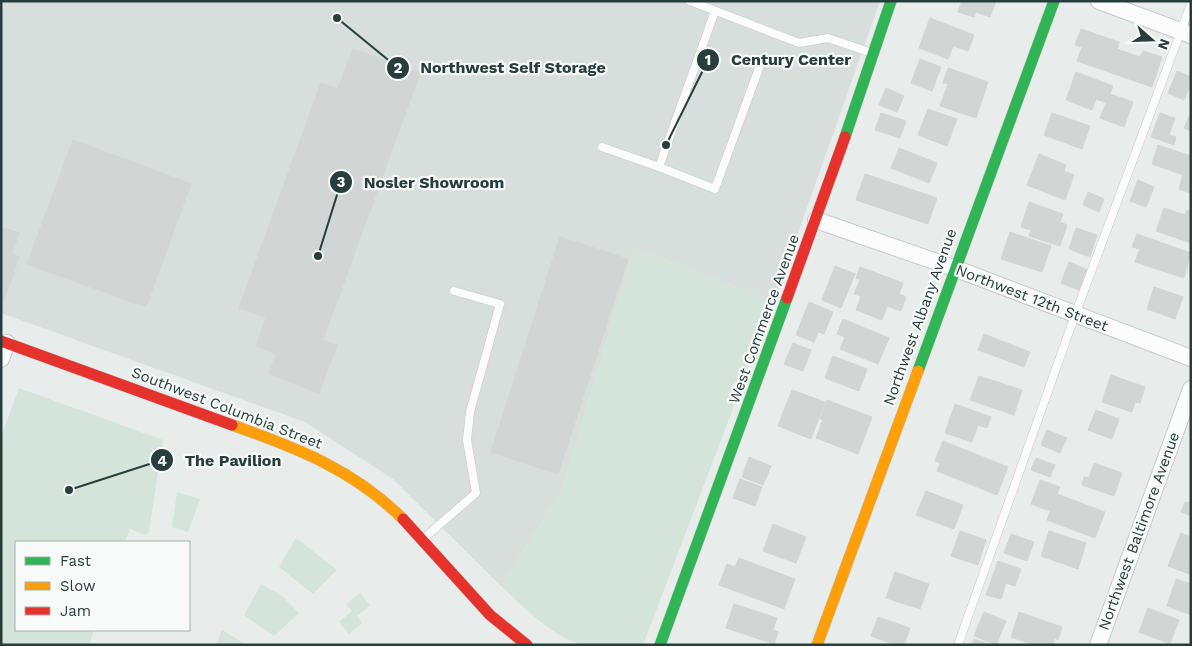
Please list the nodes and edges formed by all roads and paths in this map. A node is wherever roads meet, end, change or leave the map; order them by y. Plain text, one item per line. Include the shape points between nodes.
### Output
1 (690, 1) edge
2 (891, 1) edge
3 (1054, 1) edge
4 (1100, 1) edge
5 (1191, 4) edge
6 (715, 11) junction
7 (1186, 33) edge
8 (874, 54) junction
9 (763, 56) dead end
10 (602, 147) dead end
11 (659, 167) junction
12 (816, 220) junction
13 (954, 268) junction
14 (454, 291) dead end
15 (1075, 315) junction
16 (4, 342) edge
17 (1191, 358) edge
18 (1, 359) edge
19 (1191, 389) edge
20 (422, 540) junction
21 (527, 645) edge
22 (660, 645) edge
23 (817, 645) edge
24 (958, 645) edge
25 (1098, 645) edge

1 - 6 lane
2 - 8 street, West Commerce Avenue
3 - 13 street, Northwest Albany Avenue
4 - 7 street
5 - 7 lane
6 - 8 lane via 799,43 828,38
6 - 11 lane
7 - 15 lane
8 - 12 street, West Commerce Avenue
9 - 11 lane via 716,189
10 - 11 lane
12 - 13 street, Northwest 12th Street
12 - 22 street, West Commerce Avenue
13 - 15 street, Northwest 12th Street
13 - 23 street, Northwest Albany Avenue
14 - 20 lane via 500,304 470,412 467,440 476,493
15 - 17 street, Northwest 12th Street
15 - 24 lane
16 - 18 street
16 - 20 street, Southwest Columbia Street via 301,450 335,466 367,487
19 - 25 street, Northwest Baltimore Avenue
20 - 21 street, Southwest Columbia Street via 492,617

